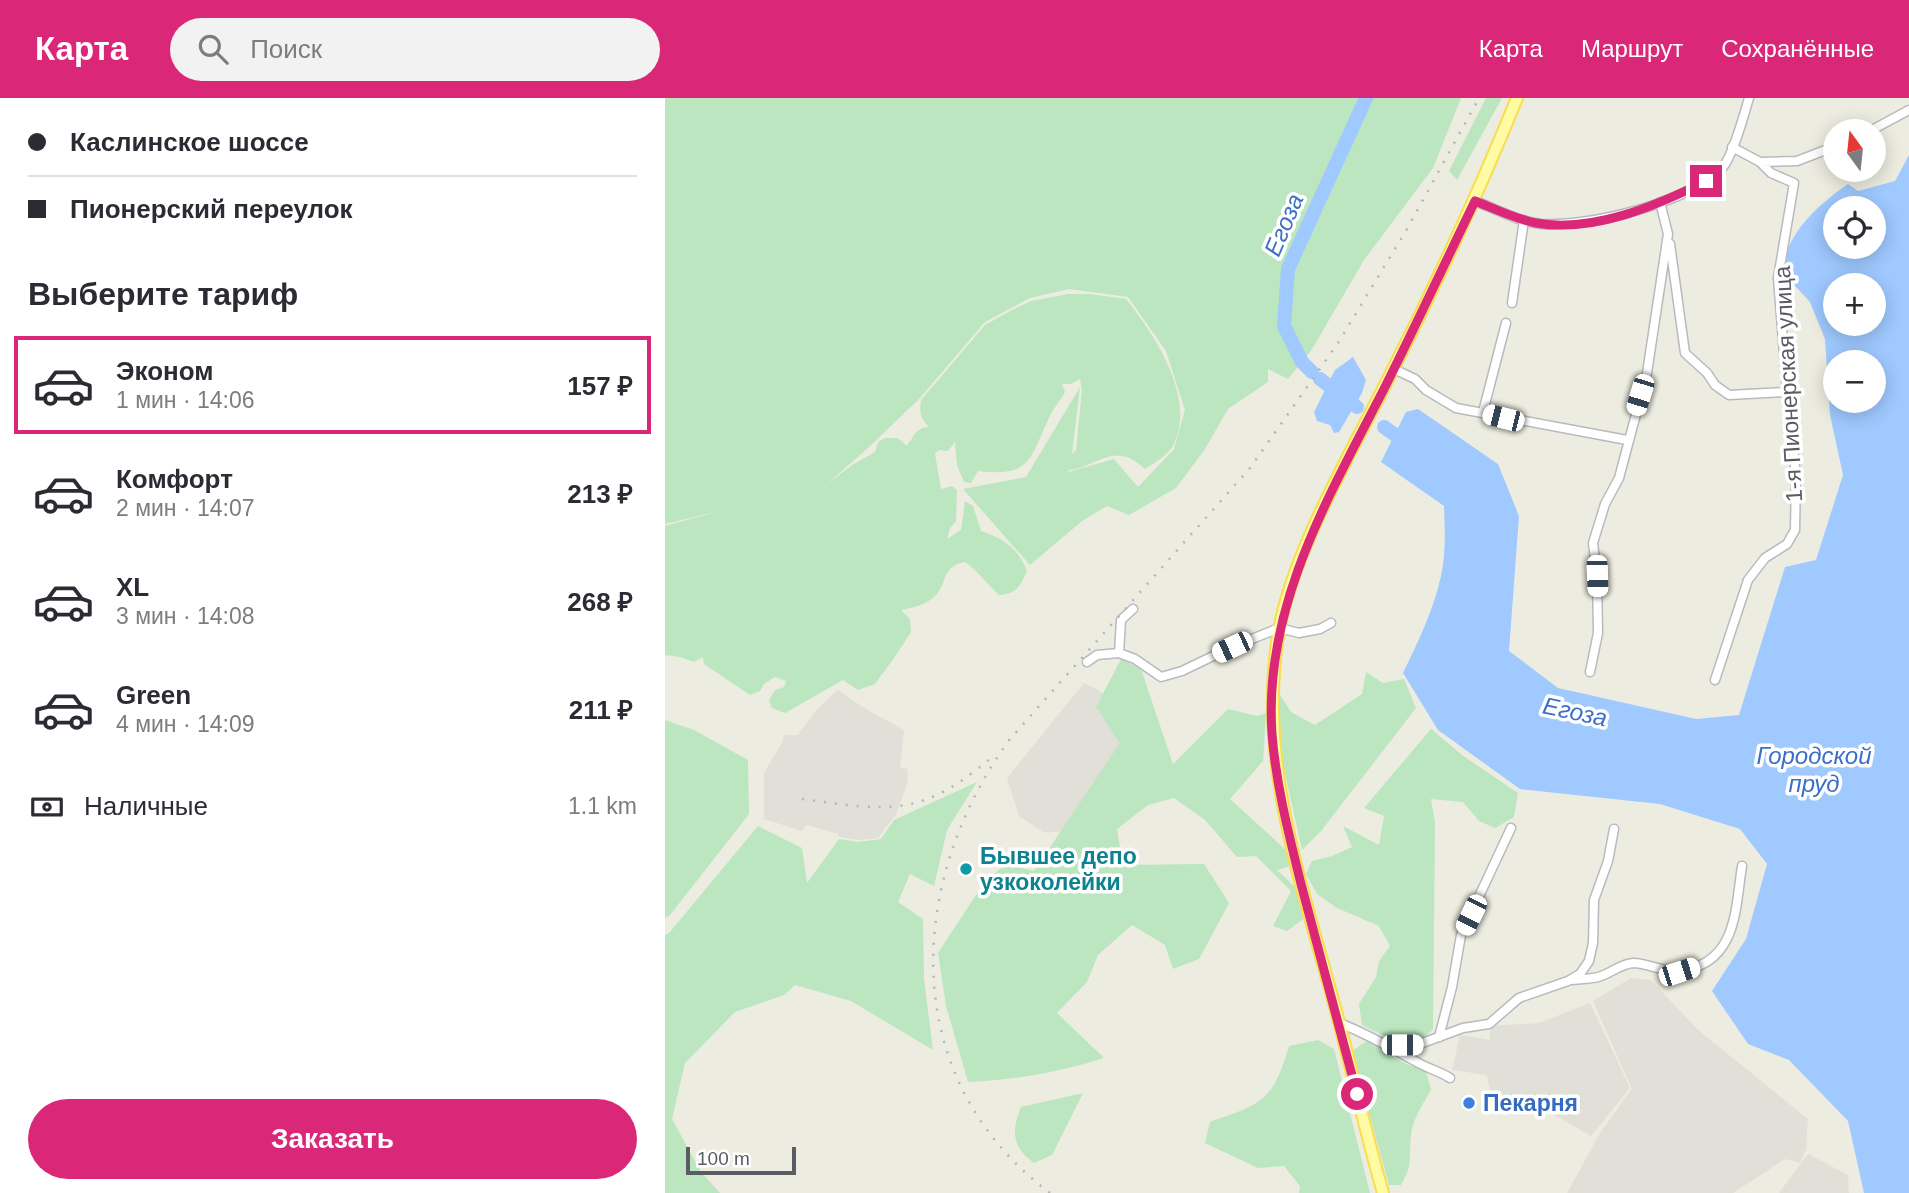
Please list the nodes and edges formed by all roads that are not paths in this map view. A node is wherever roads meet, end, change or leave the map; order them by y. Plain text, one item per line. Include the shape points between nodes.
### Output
1 (1517, 98) edge
2 (1749, 98) edge
3 (1909, 110) edge
4 (1887, 122) edge
5 (1733, 147) junction
6 (1823, 151) edge
7 (1760, 162) junction
8 (1475, 201) junction
9 (1660, 202) junction
10 (1524, 220) junction
11 (1668, 234) junction
12 (1512, 303) dead end
13 (1506, 323) dead end
14 (1394, 369) junction
15 (1787, 392) junction
16 (1483, 412) junction
17 (1627, 440) junction
18 (1133, 609) dead end
19 (1331, 623) dead end
20 (1279, 628) junction
21 (1119, 653) junction
22 (1087, 662) dead end
23 (1590, 672) dead end
24 (1715, 680) dead end
25 (1511, 828) dead end
26 (1613, 829) dead end
27 (1742, 866) dead end
28 (1568, 981) junction
29 (1339, 1023) junction
30 (1439, 1037) junction
31 (1388, 1045) junction
32 (1450, 1078) dead end
33 (1383, 1193) edge

1 - 8 main road
2 - 5 street
3 - 4 street
5 - 7 street
5 - 9 street via 1724,167 1706,181
6 - 7 street via 1797,161
7 - 15 street, 1-я Пионерская улица via 1771,173 1794,183 1778,278
8 - 10 street
8 - 14 main road
9 - 10 street via 1581,224
9 - 11 street
10 - 12 street
11 - 15 street via 1685,353 1729,395
11 - 17 street via 1647,373
13 - 16 street
14 - 16 street via 1456,408
14 - 20 main road via 1317,522
15 - 24 street, 1-я Пионерская улица via 1796,476 1795,530 1787,544 1765,558 1748,580
16 - 17 street
17 - 23 street via 1619,478 1605,503 1593,543 1598,633
18 - 21 street via 1121,620
19 - 20 street via 1299,633
20 - 21 street via 1161,677
20 - 29 main road via 1272,685 1277,776
21 - 22 street via 1097,655
25 - 30 street via 1461,935
26 - 28 street via 1594,900 1589,961
27 - 28 street via 1732,934 1718,955 1679,972 1633,963 1599,977
28 - 30 street via 1519,998 1489,1024
29 - 31 street
29 - 33 main road
30 - 31 street via 1417,1045
31 - 32 street

